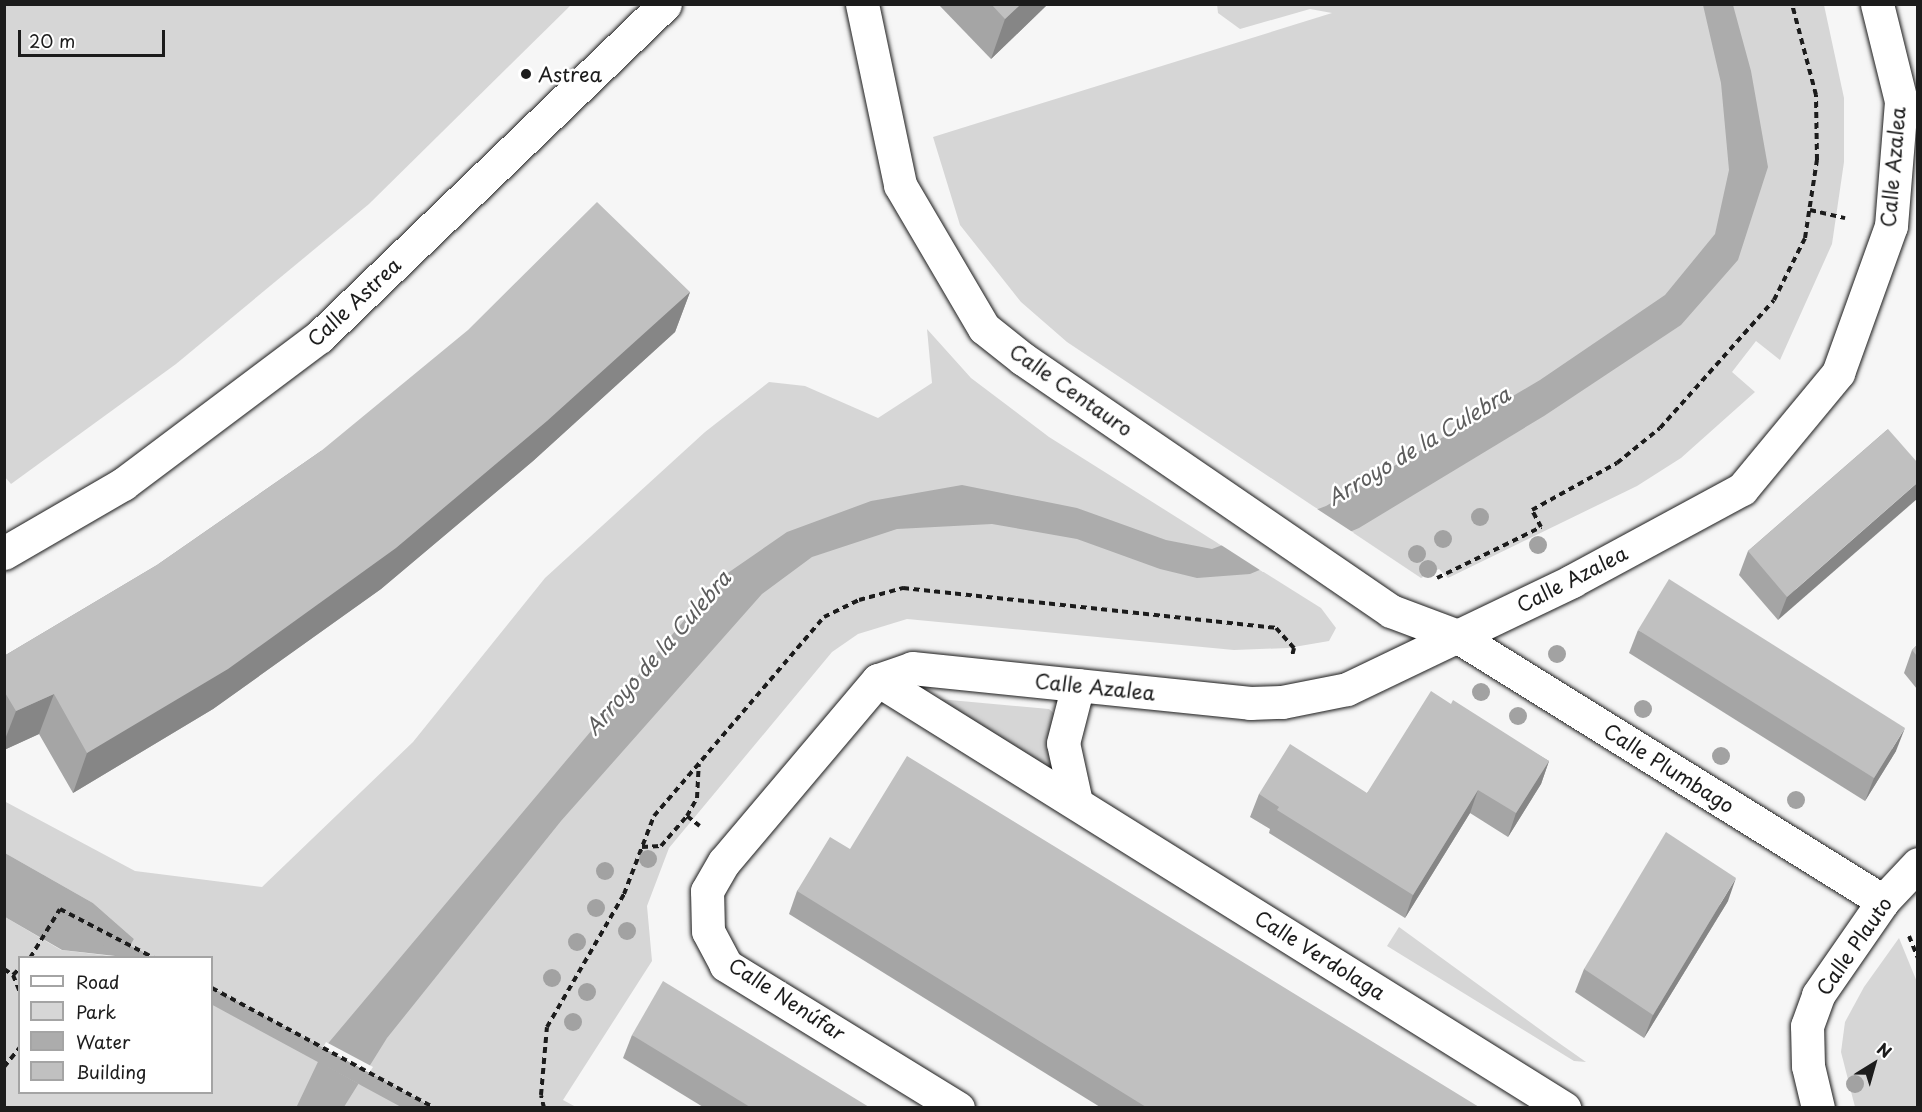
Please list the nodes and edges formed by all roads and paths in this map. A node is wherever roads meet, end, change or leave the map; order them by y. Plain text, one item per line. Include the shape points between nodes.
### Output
1 (665, 4) edge
2 (862, 4) edge
3 (1792, 4) edge
4 (1877, 4) edge
5 (1810, 210) junction
6 (1845, 218) dead end
7 (4, 553) edge
8 (1437, 578) dead end
9 (1455, 635) junction
10 (878, 680) junction
11 (1078, 685) junction
12 (699, 763) dead end
13 (1076, 802) junction
14 (687, 816) junction
15 (700, 827) dead end
16 (642, 847) dead end
17 (1917, 864) edge
18 (1883, 901) junction
19 (31, 956) edge
20 (152, 956) edge
21 (4, 969) edge
22 (18, 970) edge
23 (13, 975) junction
24 (18, 987) edge
25 (213, 989) edge
26 (554, 1010) dead end
27 (18, 1050) edge
28 (4, 1067) edge
29 (435, 1107) edge
30 (544, 1107) edge
31 (958, 1107) edge
32 (1564, 1107) edge
33 (1818, 1107) edge

1 - 7 street, Calle Astrea via 319,337 123,484
2 - 9 street, Calle Centauro via 900,184 984,328 1023,359 1379,603
3 - 5 path via 1816,95 1817,160
4 - 9 street, Calle Azalea via 1901,101 1891,226 1838,373 1742,489 1572,581
5 - 6 path
5 - 8 path via 1806,238 1774,300 1660,428 1617,463 1532,510 1541,527
9 - 11 street, Calle Azalea via 1347,689 1282,702 1250,703
9 - 18 street, Calle Plumbago
10 - 11 street, Calle Azalea via 912,668
10 - 13 street, Calle Verdolaga
10 - 31 street, Calle Nenúfar via 724,862 707,891 708,931 726,964
11 - 13 street via 1063,743
12 - 14 path via 697,798
13 - 32 street, Calle Verdolaga
14 - 15 path
14 - 16 path via 661,846
17 - 18 street, Calle Plauto
18 - 33 street, Calle Plauto via 1818,995 1807,1026 1808,1065
19 - 20 path via 60,909
21 - 23 path
22 - 23 path
23 - 24 path
25 - 29 path
26 - 30 path via 546,1038
27 - 28 path

